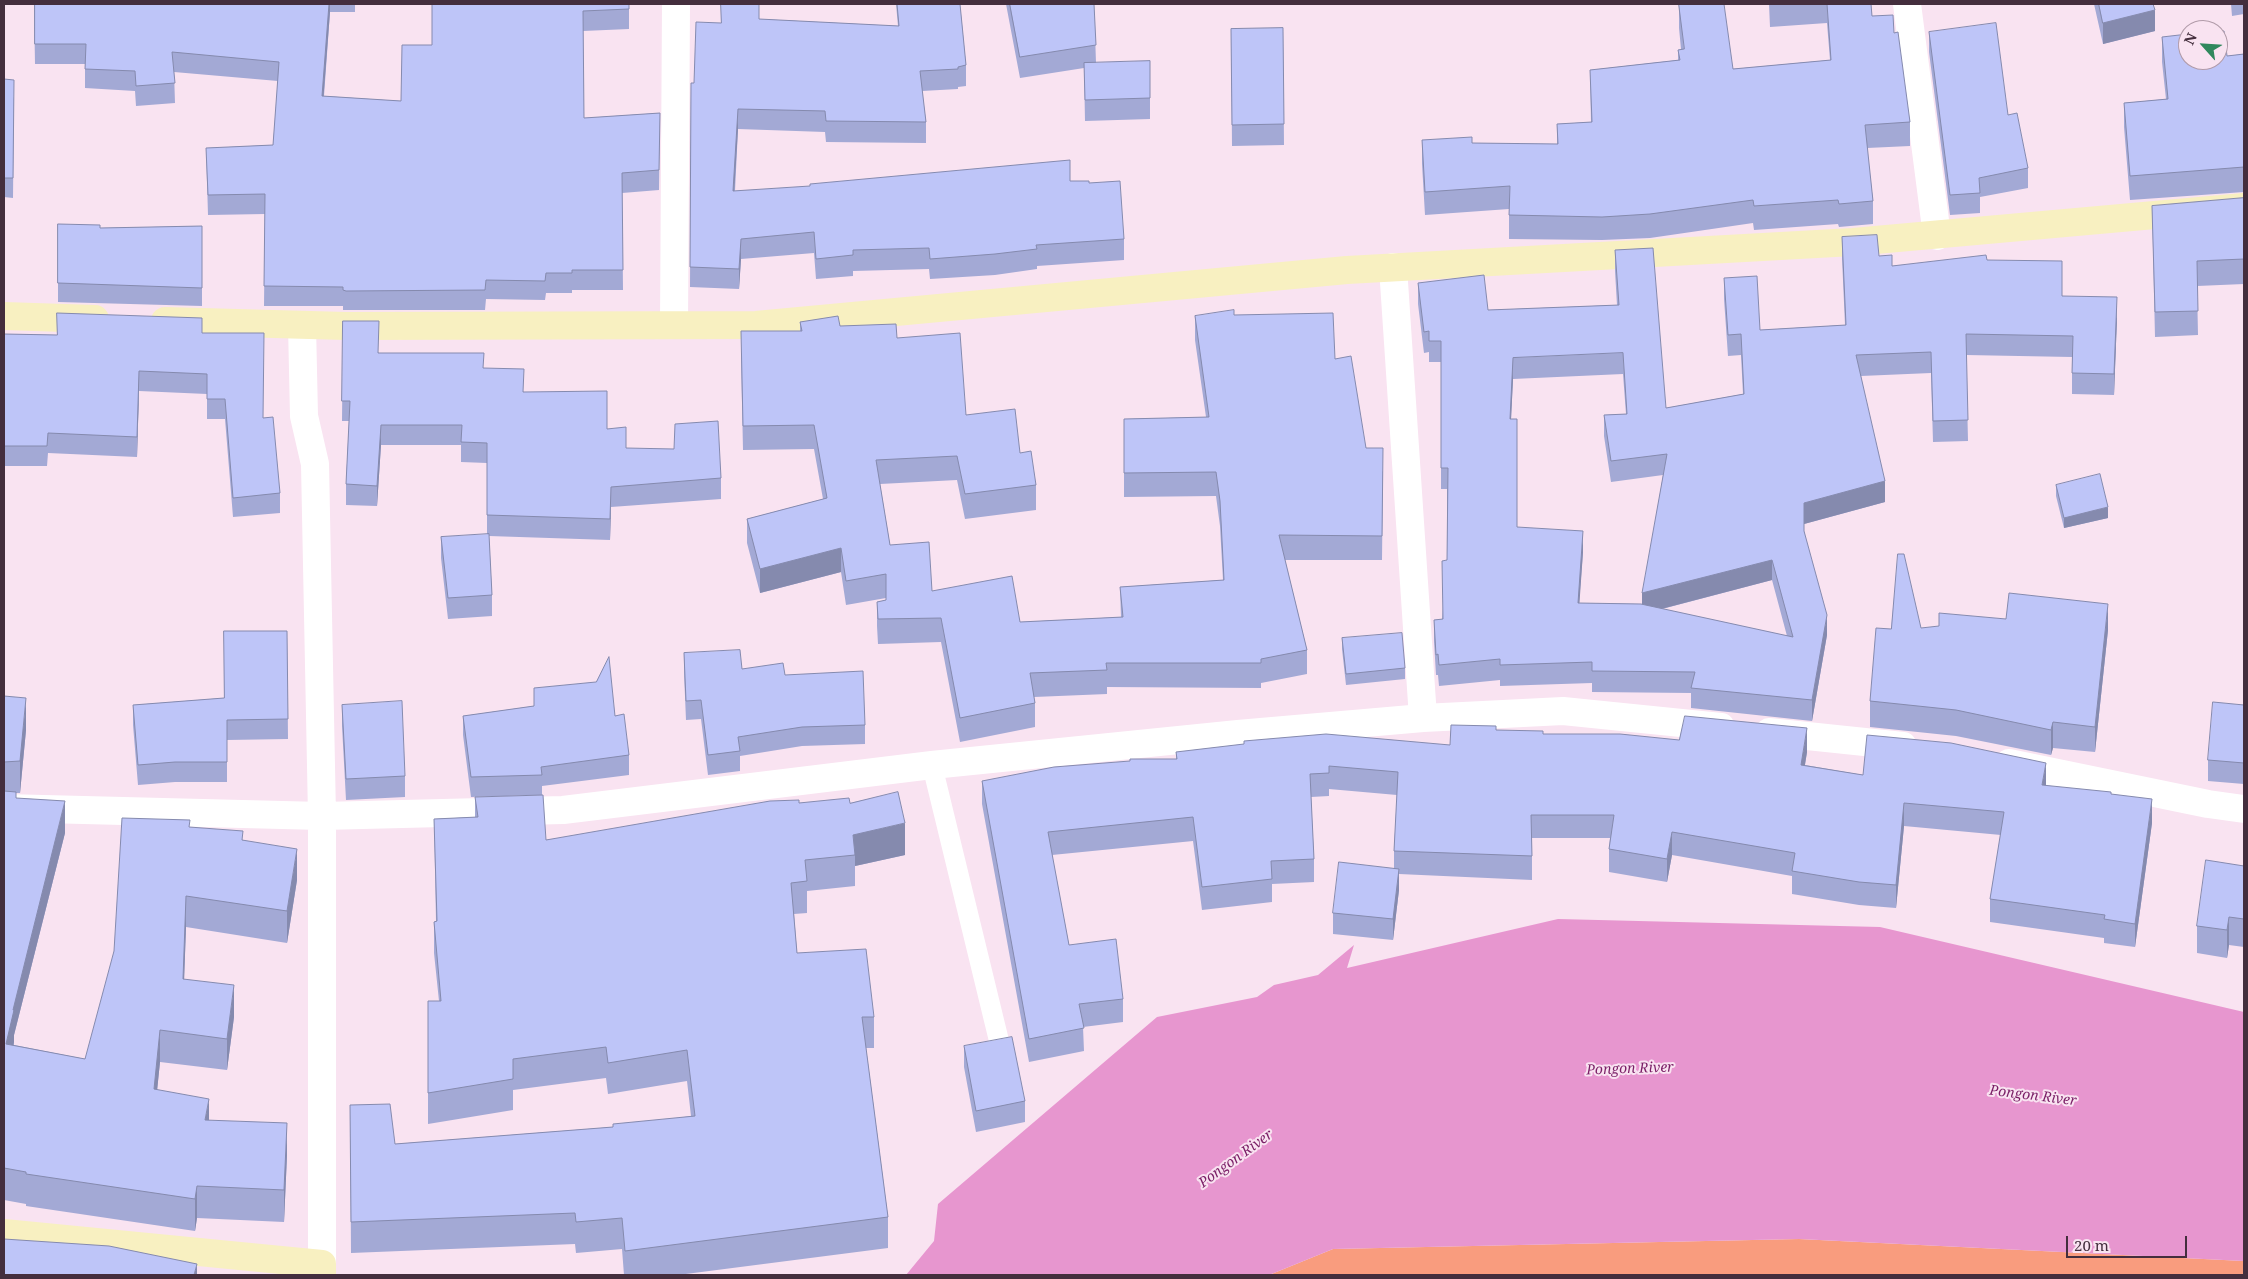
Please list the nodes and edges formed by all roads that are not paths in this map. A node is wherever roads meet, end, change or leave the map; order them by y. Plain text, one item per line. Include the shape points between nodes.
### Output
1 (676, 4) edge
2 (1907, 4) edge
3 (2244, 207) edge
4 (1937, 236) junction
5 (1393, 268) junction
6 (4, 316) edge
7 (302, 325) junction
8 (674, 326) junction
9 (1423, 718) junction
10 (1924, 748) edge
11 (1982, 757) edge
12 (932, 765) junction
13 (4, 808) edge
14 (2244, 809) edge
15 (322, 816) junction
16 (1000, 1045) edge
17 (4, 1233) edge
18 (322, 1269) edge

1 - 8 street
2 - 4 street
3 - 4 street
4 - 5 street
5 - 8 street via 756,325
5 - 9 street
6 - 7 street
7 - 8 street
7 - 15 street via 304,416 316,464
9 - 10 street via 1563,712
9 - 12 street
11 - 14 street
12 - 15 street via 563,810
12 - 16 lane
13 - 15 street
15 - 18 street
17 - 18 street

